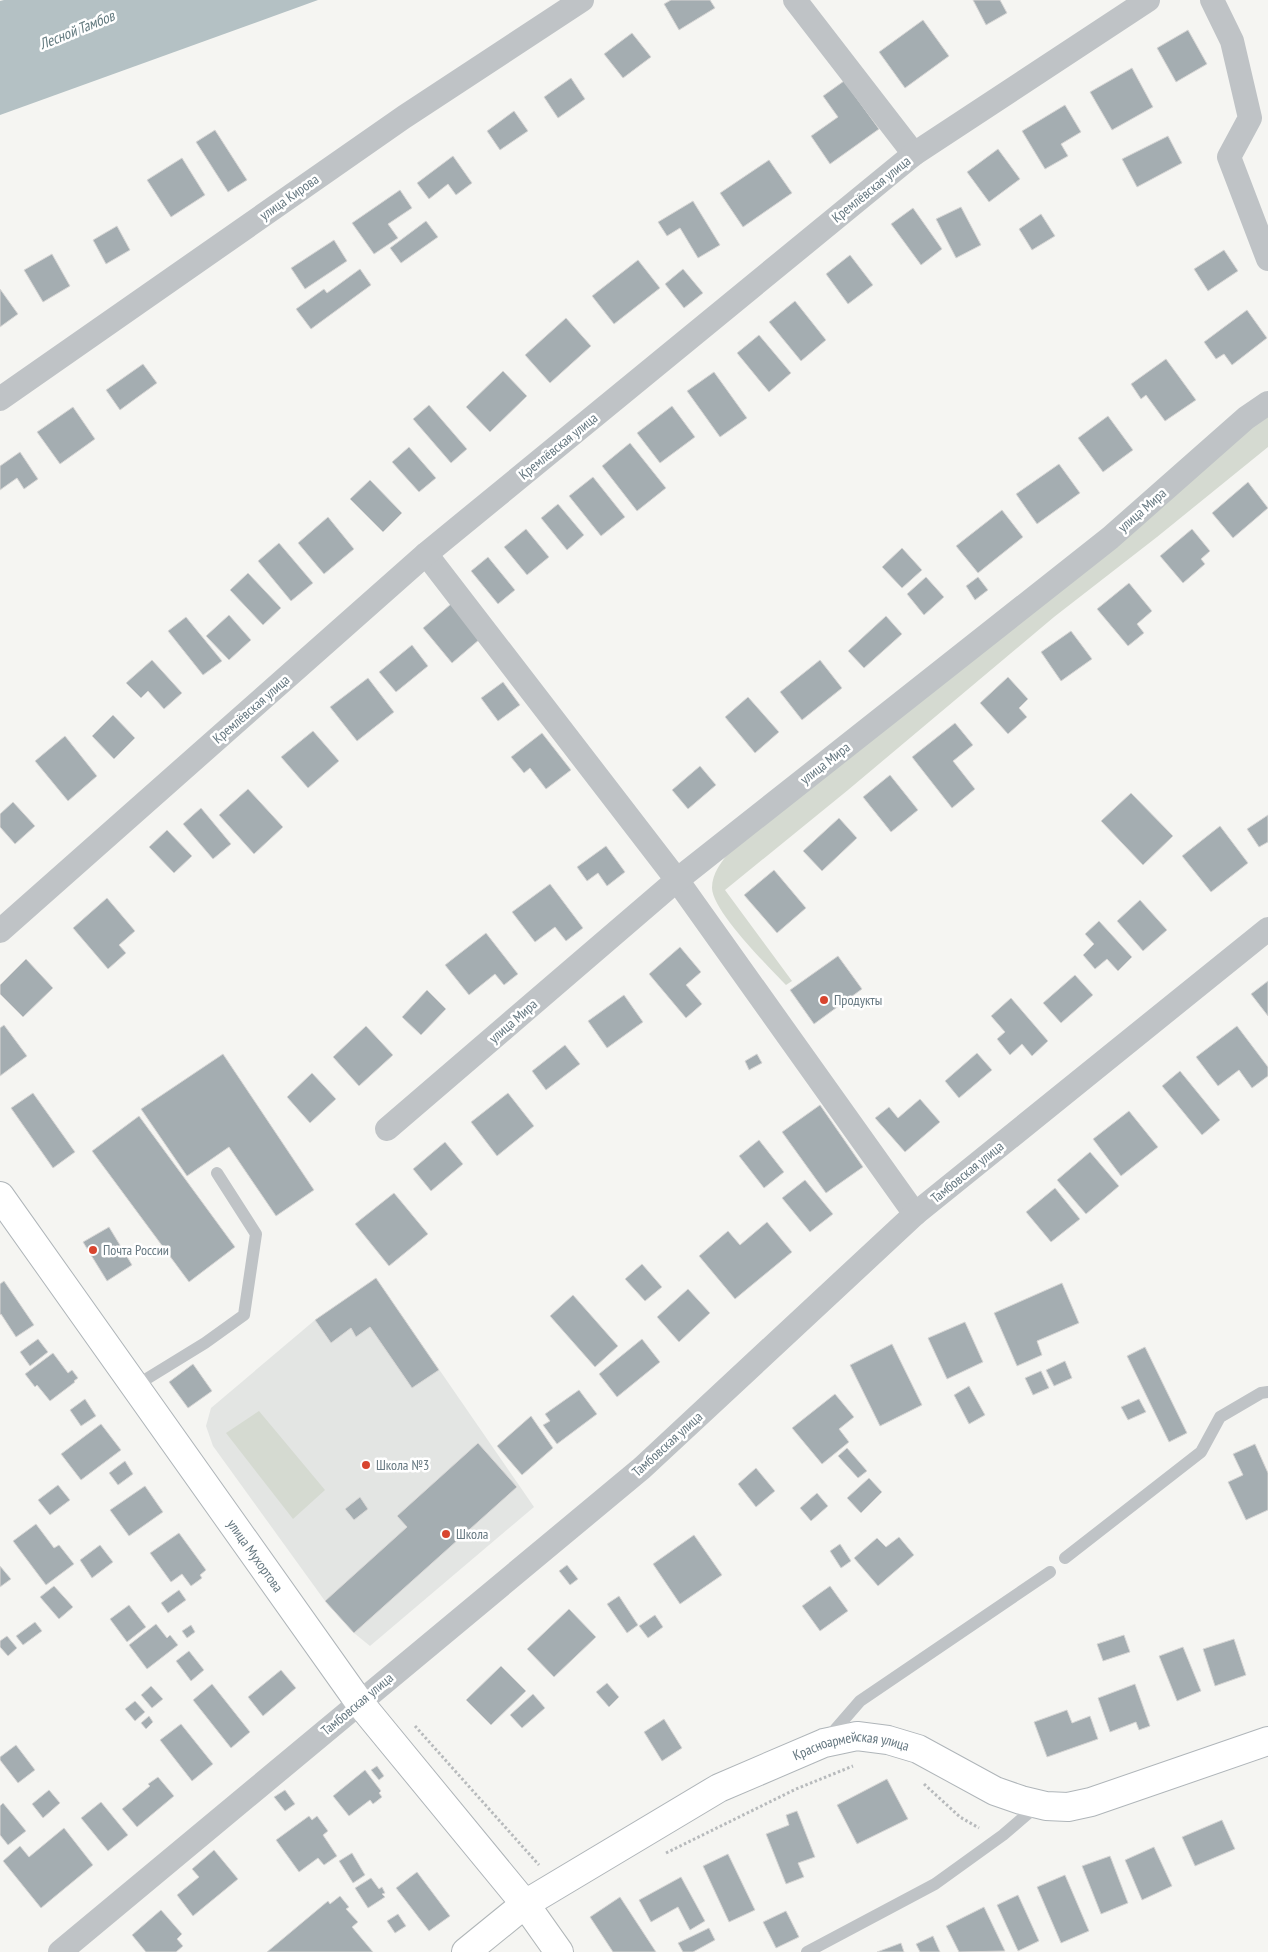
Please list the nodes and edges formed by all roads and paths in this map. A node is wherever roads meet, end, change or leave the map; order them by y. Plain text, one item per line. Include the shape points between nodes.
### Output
1 (582, 0) edge
2 (795, 0) edge
3 (1148, 0) edge
4 (1212, 0) edge
5 (914, 154) junction
6 (1268, 259) edge
7 (0, 399) edge
8 (1268, 402) edge
9 (426, 554) junction
10 (677, 880) junction
11 (1268, 929) edge
12 (0, 931) edge
13 (387, 1129) dead end
14 (217, 1173) dead end
15 (0, 1196) edge
16 (915, 1214) junction
17 (135, 1386) junction
18 (1268, 1392) edge
19 (1065, 1558) dead end
20 (1050, 1572) dead end
21 (359, 1702) junction
22 (1268, 1741) edge
23 (824, 1743) junction
24 (855, 1765) dead end
25 (922, 1782) dead end
26 (1039, 1804) junction
27 (1003, 1835) junction
28 (665, 1853) dead end
29 (525, 1904) junction
30 (60, 1952) edge
31 (466, 1952) edge
32 (559, 1952) edge
33 (807, 1952) edge

1 - 7 street, улица Кирова via 404,117
2 - 5 street
3 - 5 street, Кремлёвская улица
4 - 6 street via 1232,41 1250,118 1230,157
5 - 9 street, Кремлёвская улица
8 - 10 street, улица Мира via 1110,538
9 - 10 street
9 - 12 street, Кремлёвская улица
10 - 13 street, улица Мира
10 - 16 street
11 - 16 street, Тамбовская улица
14 - 17 lane via 256,1234 244,1315
15 - 17 street, улица Мухортова
16 - 21 street, Тамбовская улица via 642,1468
17 - 21 street, улица Мухортова
18 - 19 lane via 1220,1417 1201,1452
20 - 23 lane via 860,1701
21 - 29 street, улица Мухортова
21 - 30 street, Тамбовская улица
22 - 26 street, Красноармейская улица via 1091,1802 1068,1807
23 - 26 street, Красноармейская улица via 857,1736 888,1740 918,1749 995,1792
23 - 29 street, Красноармейская улица via 719,1788
24 - 28 path via 796,1789
25 - 27 path via 960,1817 981,1829
26 - 27 lane
27 - 33 lane via 934,1884
29 - 31 street, Красноармейская улица
29 - 32 street, улица Мухортова

